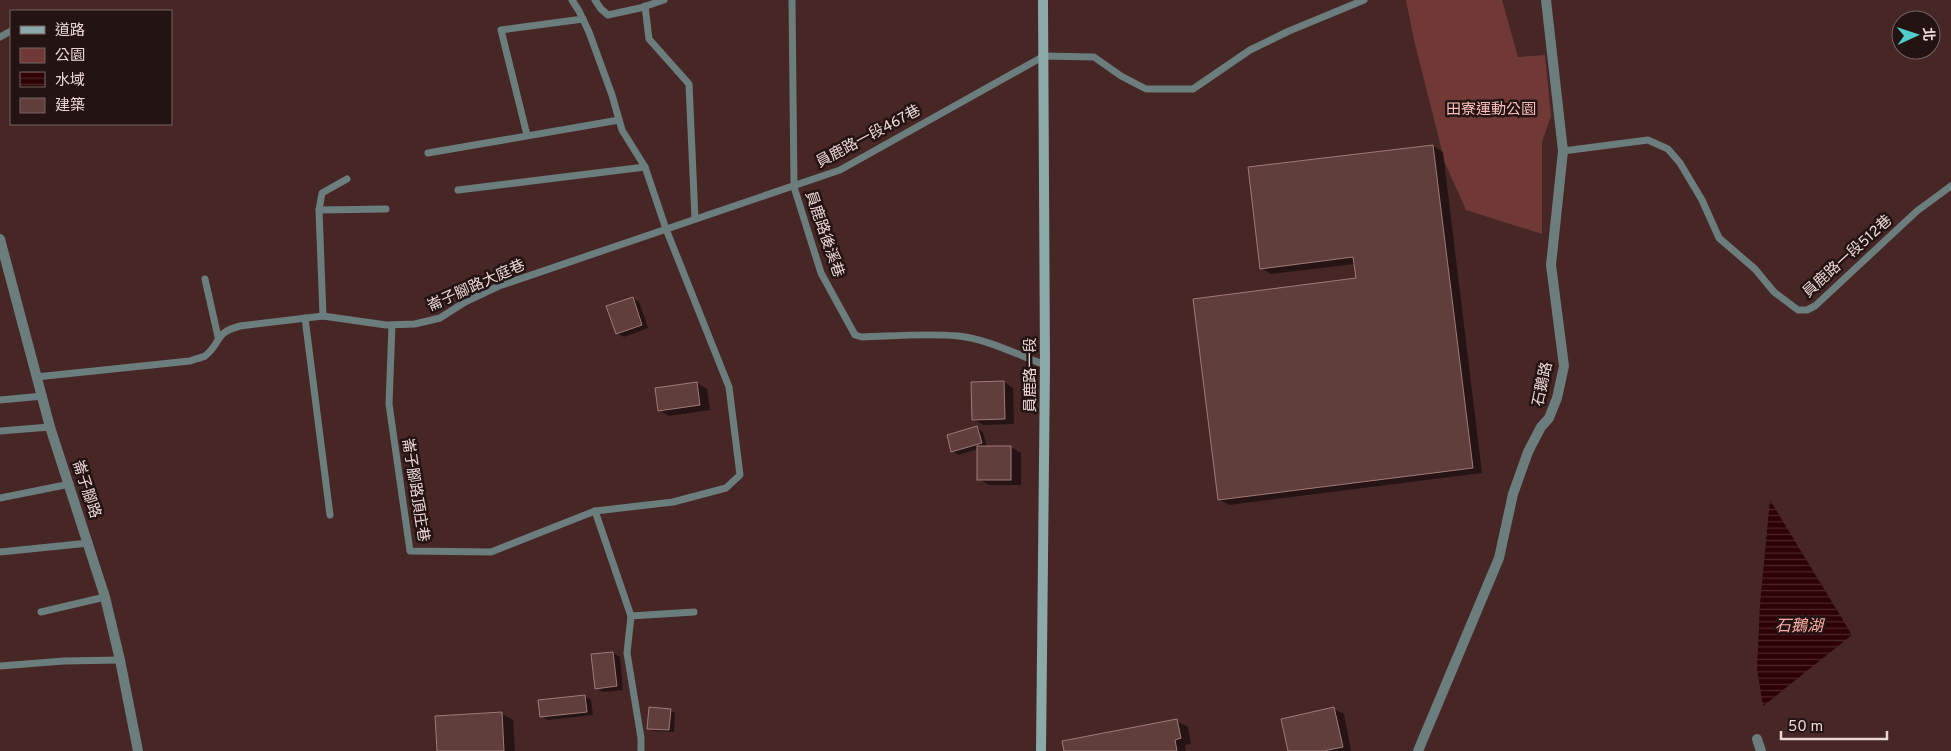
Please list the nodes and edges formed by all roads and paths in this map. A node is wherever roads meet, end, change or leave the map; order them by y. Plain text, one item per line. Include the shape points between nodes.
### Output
1 (572, 0) edge
2 (595, 0) edge
3 (664, 0) edge
4 (792, 0) edge
5 (1044, 0) edge
6 (1364, 0) edge
7 (1546, 0) edge
8 (645, 6) junction
9 (583, 19) junction
10 (1044, 56) junction
11 (619, 120) junction
12 (527, 135) junction
13 (1563, 151) junction
14 (428, 154) dead end
15 (645, 167) junction
16 (347, 179) dead end
17 (1951, 186) edge
18 (794, 187) junction
19 (458, 190) dead end
20 (386, 209) dead end
21 (319, 210) junction
22 (695, 220) junction
23 (666, 229) junction
24 (0, 239) edge
25 (205, 279) dead end
26 (323, 316) junction
27 (305, 318) junction
28 (392, 325) junction
29 (218, 337) junction
30 (1045, 366) junction
31 (36, 377) junction
32 (43, 396) junction
33 (0, 400) edge
34 (50, 427) junction
35 (0, 431) edge
36 (70, 484) junction
37 (0, 498) edge
38 (595, 511) junction
39 (330, 515) dead end
40 (89, 544) junction
41 (0, 552) edge
42 (105, 596) junction
43 (41, 612) dead end
44 (694, 612) dead end
45 (631, 616) junction
46 (120, 660) junction
47 (0, 666) edge
48 (1757, 738) dead end
49 (138, 751) edge
50 (641, 751) edge
51 (1042, 751) edge
52 (1418, 751) edge
53 (1761, 751) edge

1 - 9 lane
2 - 8 lane via 608,15
3 - 8 lane
4 - 18 lane, 員鹿路後溪巷
5 - 10 main road, 員鹿路一段
6 - 10 lane via 1250,50 1193,89 1146,89 1094,57
7 - 13 street, 石鵝路
8 - 22 lane via 649,39 689,84
9 - 11 lane
9 - 12 lane via 501,30
10 - 18 lane, 員鹿路一段467巷 via 840,170
10 - 30 main road, 員鹿路一段
11 - 12 lane
11 - 15 lane
12 - 14 lane
13 - 17 lane, 員鹿路一段512巷 via 1648,140 1668,149 1702,200 1719,238 1755,268 1774,292 1798,310 1814,306 1917,211
13 - 52 street, 石鵝路 via 1551,265 1564,366 1557,398 1528,452 1513,494 1499,558
15 - 19 lane
15 - 23 lane
16 - 21 lane via 322,193
18 - 22 lane, 員鹿路一段467巷
18 - 30 lane, 員鹿路後溪巷 via 821,273 855,335 862,338 959,336
20 - 21 lane
21 - 26 lane
22 - 23 lane, 員鹿路一段467巷
23 - 28 lane, 崙子腳路大庭巷 via 499,286 440,318
23 - 38 lane via 730,387 740,475 726,488 673,502
24 - 31 street, 崙子腳路
25 - 29 lane
26 - 27 lane, 崙子腳路大庭巷
26 - 28 lane, 崙子腳路大庭巷
27 - 29 lane, 崙子腳路大庭巷 via 240,326 228,329
27 - 39 lane
28 - 38 lane, 崙子腳路頂庄巷 via 389,404 410,551 491,552
29 - 31 lane, 崙子腳路大庭巷 via 204,356 190,361
30 - 51 main road, 員鹿路一段
31 - 32 street, 崙子腳路
32 - 33 lane
32 - 34 street, 崙子腳路
34 - 35 lane
34 - 36 street, 崙子腳路
36 - 37 lane
36 - 40 street, 崙子腳路
38 - 45 lane
40 - 41 lane
40 - 42 street, 崙子腳路
42 - 43 lane
42 - 46 street, 崙子腳路
44 - 45 lane
45 - 50 lane via 628,653
46 - 47 lane
46 - 49 street, 崙子腳路
48 - 53 street

